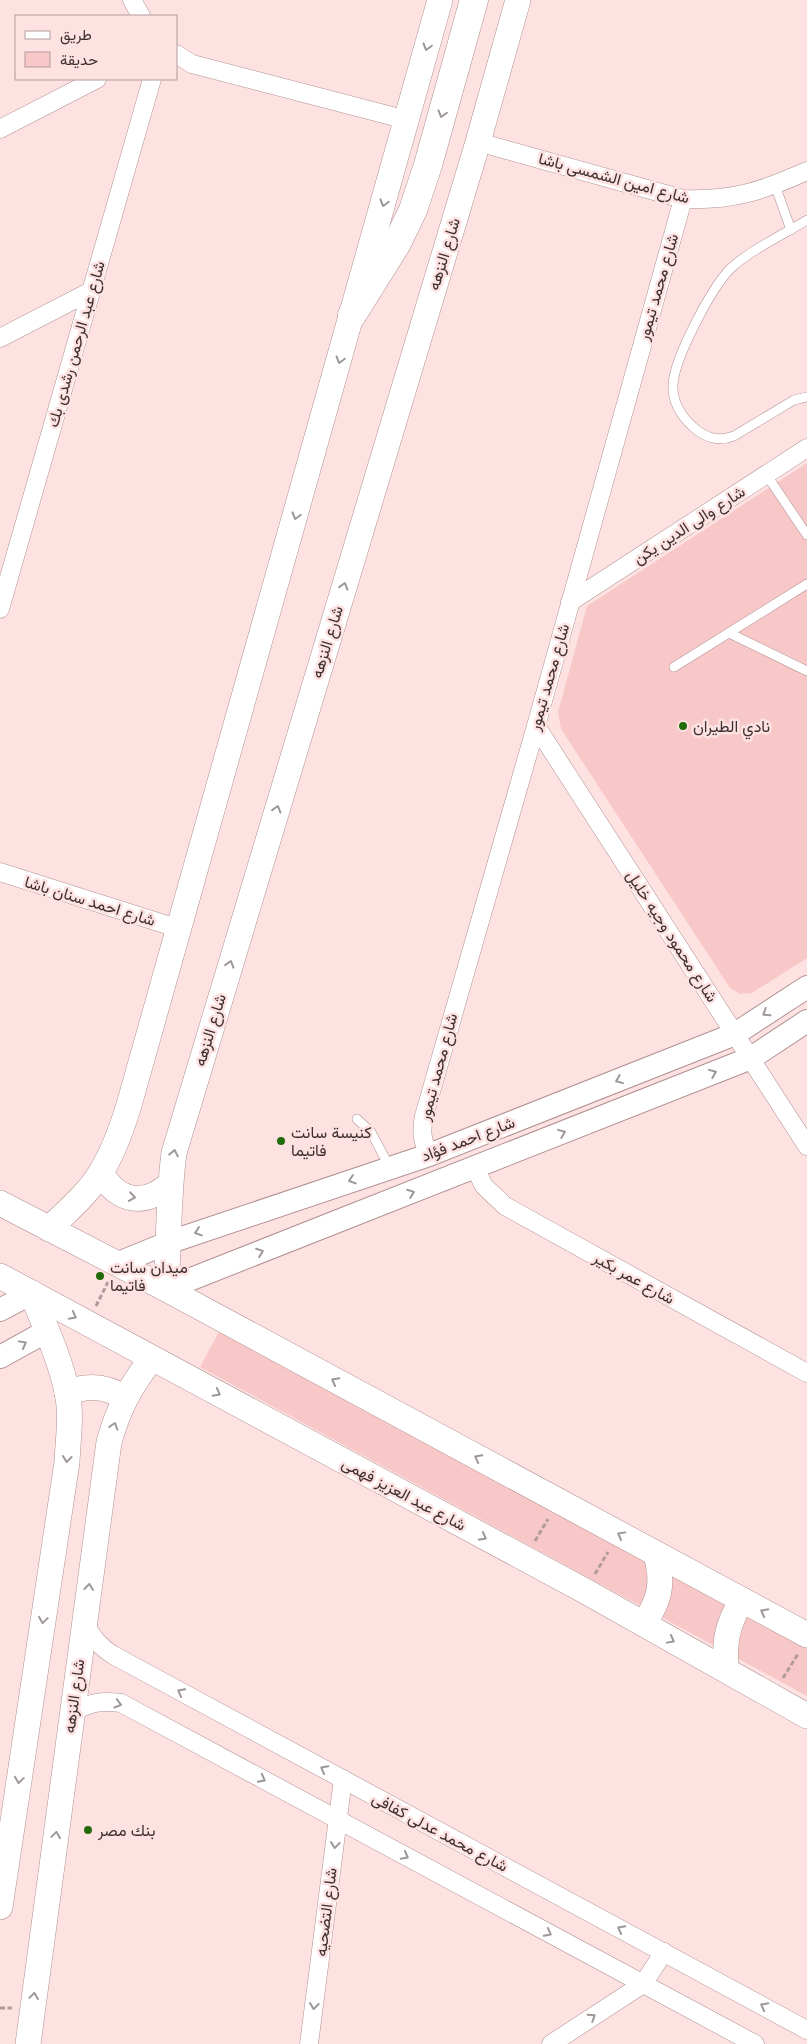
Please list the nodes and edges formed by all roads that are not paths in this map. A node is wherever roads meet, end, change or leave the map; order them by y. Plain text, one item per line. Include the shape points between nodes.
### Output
1 (132, 0) edge
2 (440, 0) edge
3 (474, 0) edge
4 (518, 0) edge
5 (140, 15) edge
6 (178, 55) edge
7 (95, 80) edge
8 (152, 80) edge
9 (407, 120) junction
10 (0, 129) edge
11 (478, 142) junction
12 (807, 171) edge
13 (775, 185) junction
14 (683, 199) junction
15 (807, 220) edge
16 (791, 230) junction
17 (92, 291) junction
18 (352, 315) junction
19 (0, 338) edge
20 (807, 397) edge
21 (807, 448) edge
22 (766, 474) junction
23 (807, 535) edge
24 (807, 584) edge
25 (570, 602) junction
26 (0, 609) edge
27 (729, 633) junction
28 (674, 667) dead end
29 (807, 671) edge
30 (536, 726) junction
31 (0, 872) edge
32 (180, 929) junction
33 (807, 987) edge
34 (807, 1021) edge
35 (735, 1034) junction
36 (750, 1058) junction
37 (357, 1119) dead end
38 (807, 1146) edge
39 (429, 1155) junction
40 (390, 1168) junction
41 (475, 1168) junction
42 (101, 1172) junction
43 (170, 1184) junction
44 (0, 1203) edge
45 (49, 1229) junction
46 (170, 1242) junction
47 (116, 1264) junction
48 (0, 1276) edge
49 (166, 1289) junction
50 (32, 1293) junction
51 (0, 1310) edge
52 (47, 1331) junction
53 (0, 1357) edge
54 (152, 1358) junction
55 (807, 1373) edge
56 (68, 1393) junction
57 (125, 1398) junction
58 (656, 1554) junction
59 (742, 1600) junction
60 (84, 1622) junction
61 (644, 1624) junction
62 (804, 1641) edge
63 (726, 1670) junction
64 (72, 1712) junction
65 (807, 1716) edge
66 (343, 1779) junction
67 (338, 1820) junction
68 (0, 1907) edge
69 (664, 1952) junction
70 (643, 1984) junction
71 (807, 2030) edge
72 (28, 2044) edge
73 (309, 2044) edge
74 (551, 2044) edge
75 (755, 2044) edge

1 - 5 street
2 -> 9 main road
3 -> 18 main road via 413,210 398,243
4 - 11 main road, شارع النزهه
6 - 9 street via 192,64
7 - 10 street
8 - 17 street, شارع عبد الرحمن رشدى بك
9 -> 18 main road
11 - 14 street, شارع امين الشمسى باشا
43 -> 11 main road, شارع النزهه via 183,1120
12 - 13 street, شارع امين الشمسى باشا
13 - 14 street, شارع امين الشمسى باشا via 744,195 712,200
13 - 16 lane
14 - 25 street, شارع محمد تيمور
15 - 16 lane
16 - 20 lane via 744,258 723,278 691,335 675,372 674,398 682,417 700,433 716,440 734,436 794,400
17 - 19 street
17 - 26 street, شارع عبد الرحمن رشدى بك
18 -> 32 main road
21 - 22 street, شارع والى الدين يكن
22 - 23 lane
22 - 25 street, شارع والى الدين يكن
24 - 27 lane
25 - 30 street, شارع محمد تيمور
27 - 28 lane
27 - 29 lane
30 - 35 street, شارع محمود وجيه خليل
30 - 39 street, شارع محمد تيمور via 424,1116 422,1136
31 - 32 street, شارع احمد سنان باشا
32 - 42 main road via 130,1105
33 -> 35 street, شارع احمد فؤاد
34 - 36 street, شارع احمد فؤاد
35 - 36 street, شارع محمود وجيه خليل
35 -> 39 street, شارع احمد فؤاد
36 - 38 street, شارع محمود وجيه خليل
41 -> 36 street, شارع احمد فؤاد
37 - 40 lane via 371,1132
39 - 40 street, شارع احمد فؤاد
40 -> 46 street, شارع احمد فؤاد
49 -> 41 street, شارع احمد فؤاد
41 - 55 street, شارع عمر بكير via 484,1186 505,1206
42 -> 43 main road via 108,1185 133,1199 148,1198
42 - 45 main road
43 - 46 main road, شارع النزهه
44 - 45 main road
45 - 47 main road
46 - 47 street, شارع احمد فؤاد
46 - 49 main road, شارع النزهه
47 - 49 main road
48 - 50 main road, شارع عبد العزيز فهمى
58 -> 49 main road
50 - 51 street
50 - 52 main road
50 -> 54 main road, شارع عبد العزيز فهمى
53 -> 52 street
52 - 56 main road
54 - 57 main road, شارع النزهه
54 -> 61 main road, شارع عبد العزيز فهمى
56 - 57 main road via 93,1386 106,1388
56 -> 68 main road via 67,1462
60 -> 57 main road, شارع النزهه via 109,1442
58 - 59 main road
58 - 61 main road via 661,1572 660,1591
62 -> 59 main road
59 - 63 main road via 726,1634
60 - 64 main road, شارع النزهه
66 -> 60 street, شارع محمد عدلى كفافى via 113,1655 101,1647
61 -> 63 main road, شارع عبد العزيز فهمى
63 - 65 main road, شارع عبد العزيز فهمى
64 -> 67 street via 105,1700 121,1703
72 -> 64 main road, شارع النزهه
66 - 67 street, شارع التضحيه
69 -> 66 street, شارع محمد عدلى كفافى
67 -> 70 street
67 -> 73 street, شارع التضحيه
69 - 70 street
71 -> 69 street, شارع محمد عدلى كفافى
74 -> 70 street
70 - 75 street

